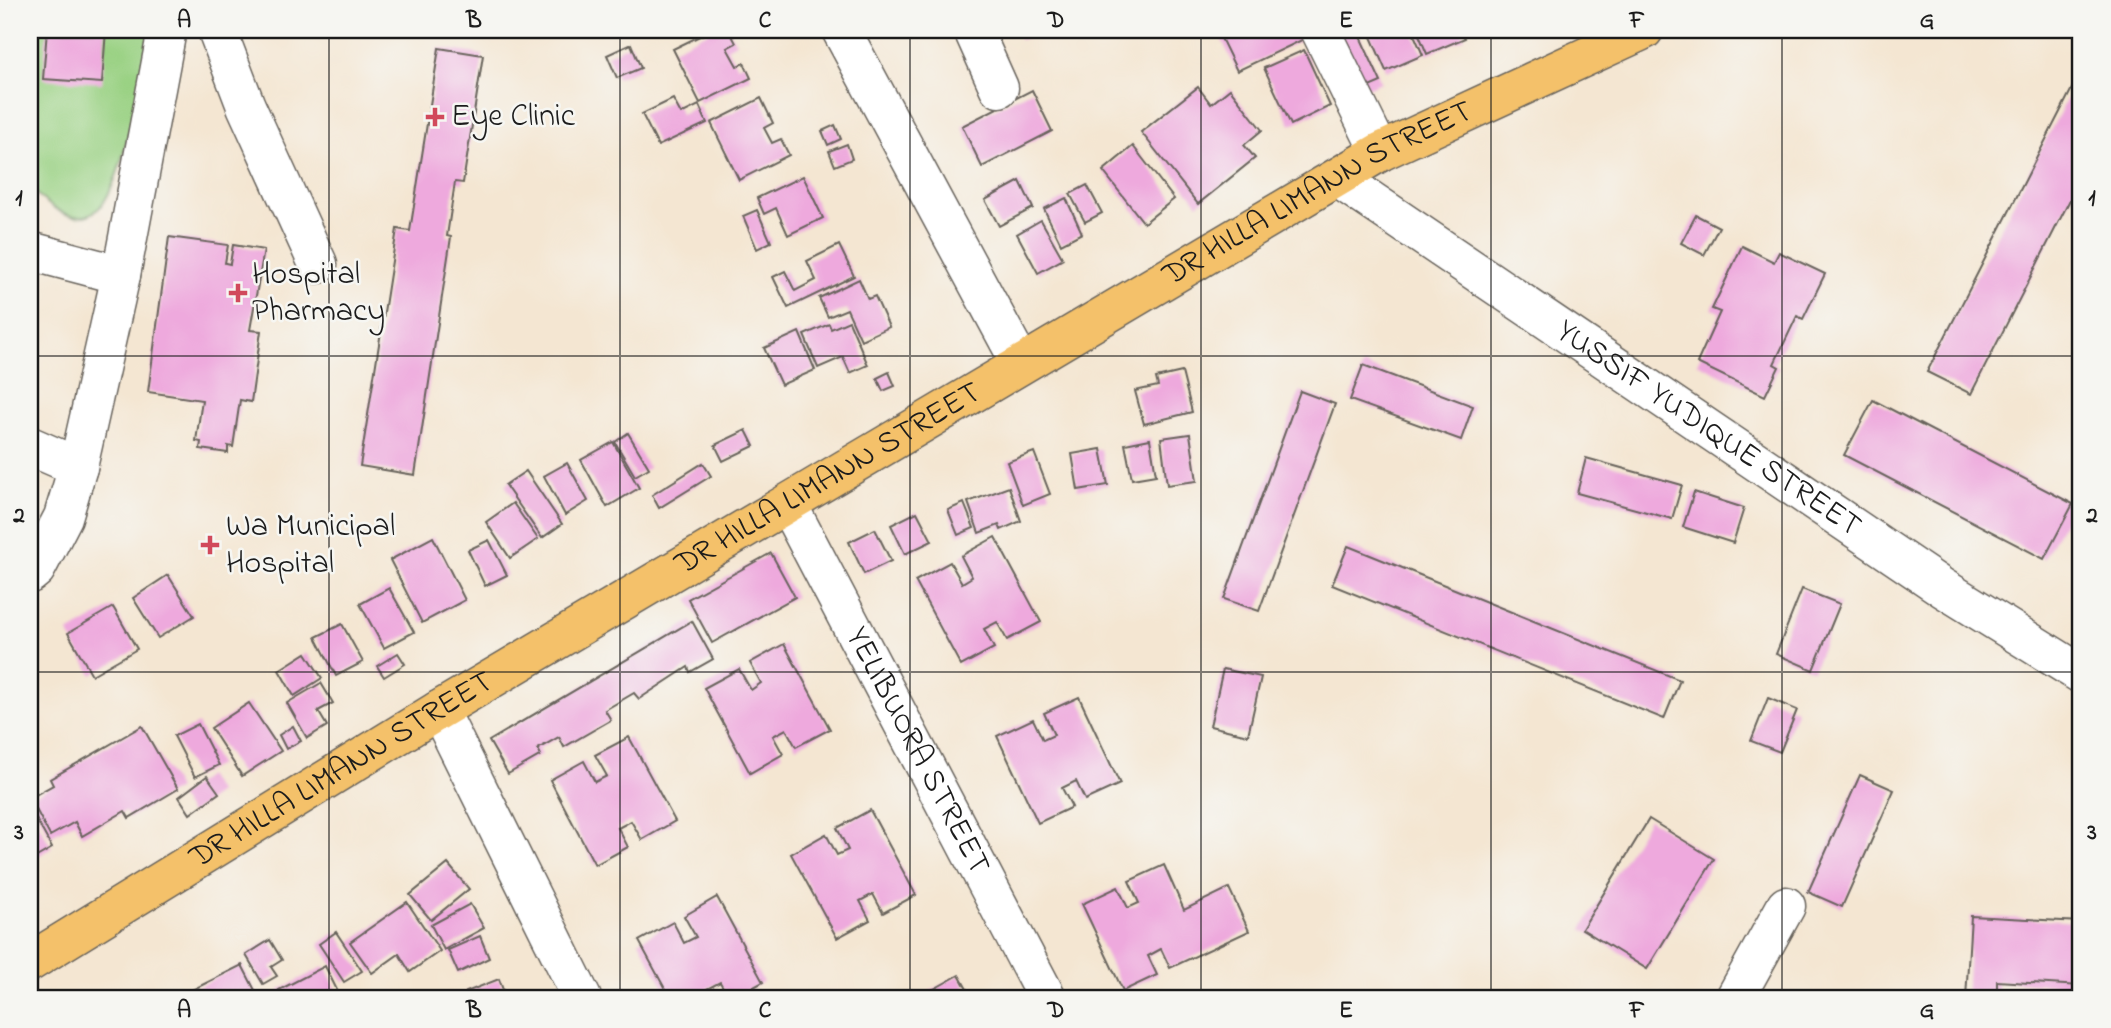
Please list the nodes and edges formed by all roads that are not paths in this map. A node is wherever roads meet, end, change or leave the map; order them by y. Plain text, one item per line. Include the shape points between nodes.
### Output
1 (167, 30) edge
2 (217, 30) edge
3 (841, 30) edge
4 (973, 30) edge
5 (1320, 30) edge
6 (1644, 30) edge
7 (999, 88) dead end
8 (1380, 152) junction
9 (1339, 179) junction
10 (30, 251) edge
11 (318, 264) dead end
12 (121, 275) junction
13 (1021, 364) junction
14 (30, 446) edge
15 (78, 467) junction
16 (788, 505) junction
17 (30, 574) edge
18 (2081, 674) edge
19 (439, 710) junction
20 (1786, 906) dead end
21 (30, 962) edge
22 (582, 998) edge
23 (1047, 998) edge
24 (1735, 998) edge

1 - 12 street
2 - 11 street
3 - 13 street
4 - 7 street
5 - 8 street
6 - 8 highway, DR HILLA LIMANN STREET
8 - 9 highway, DR HILLA LIMANN STREET
9 - 13 highway, DR HILLA LIMANN STREET
9 - 18 street, YUSSIF YUDIQUE STREET via 1943,588
10 - 12 street
12 - 15 street
13 - 16 highway, DR HILLA LIMANN STREET
14 - 15 street
15 - 17 street via 63,517
16 - 19 highway, DR HILLA LIMANN STREET
16 - 23 street, YELIBUORA STREET
19 - 21 highway, DR HILLA LIMANN STREET
19 - 22 street
20 - 24 street

